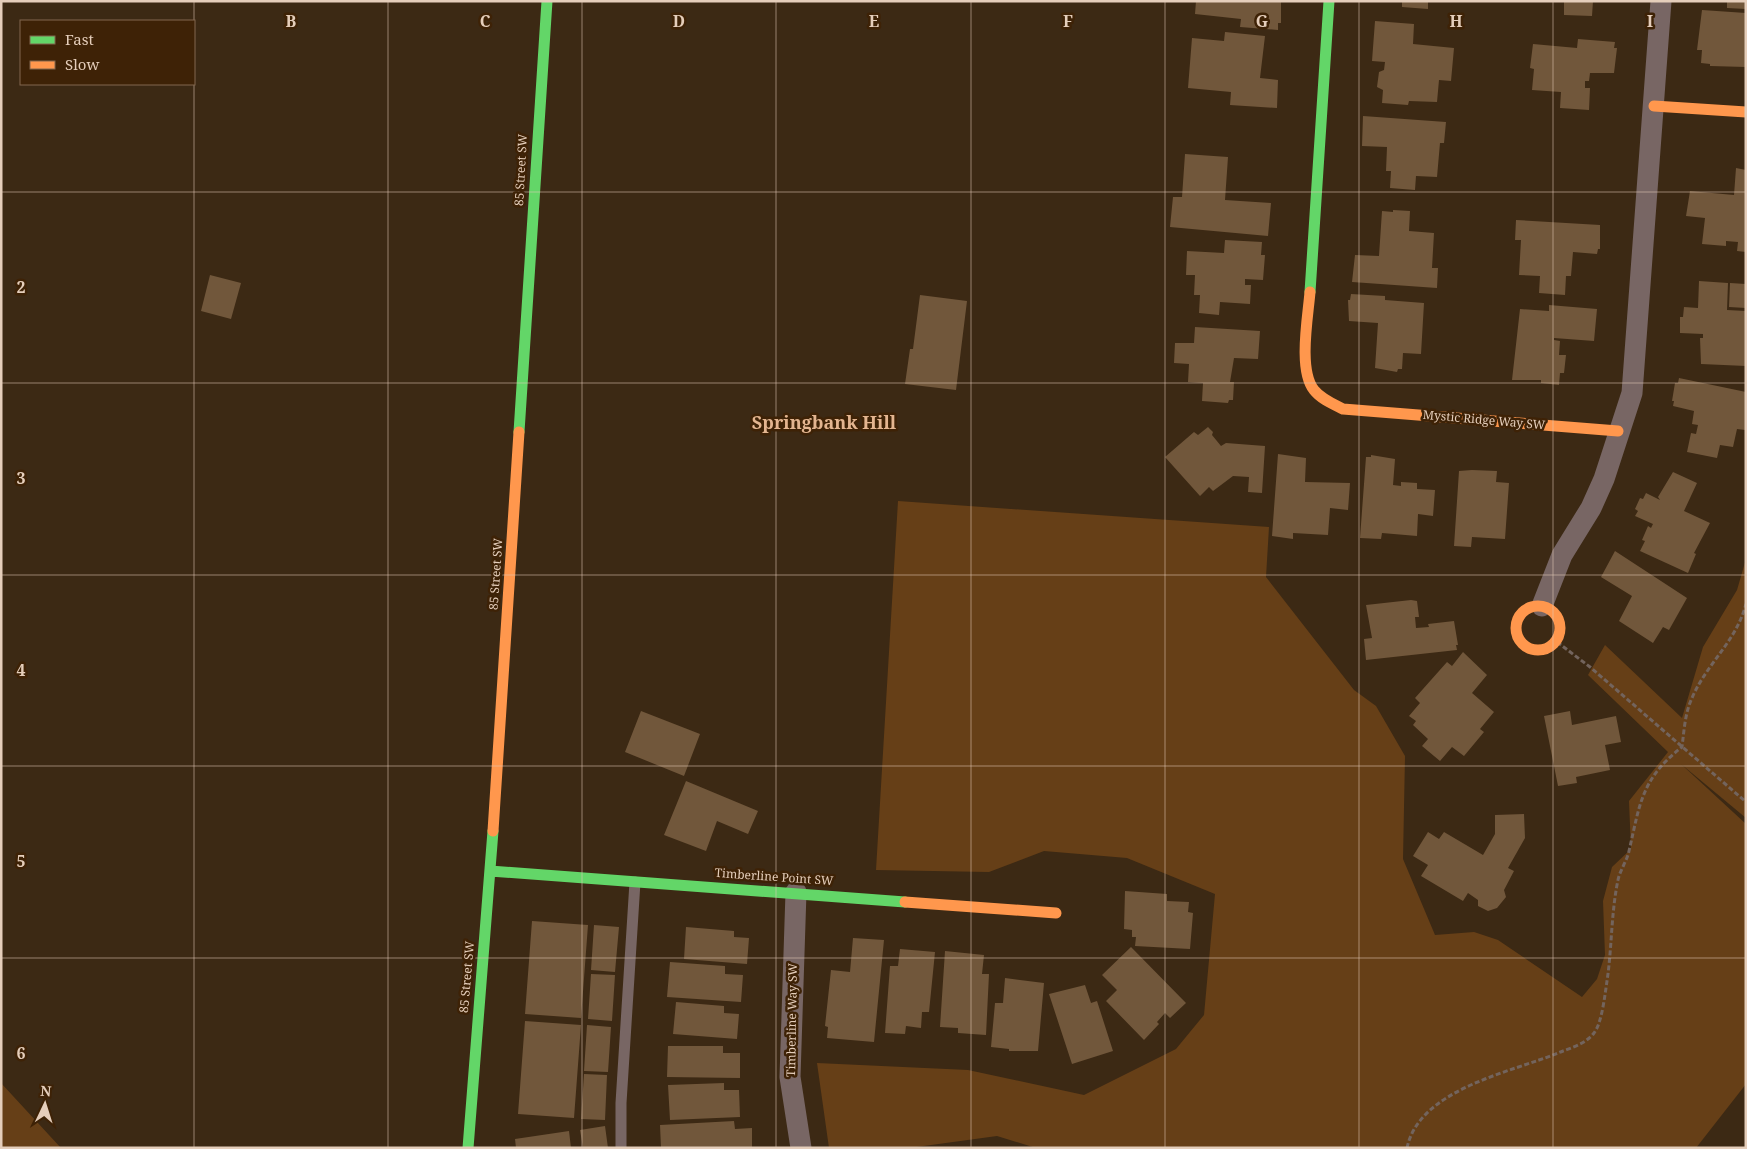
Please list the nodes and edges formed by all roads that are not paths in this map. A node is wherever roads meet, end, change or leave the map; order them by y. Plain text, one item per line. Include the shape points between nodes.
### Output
1 (547, 1) edge
2 (1329, 1) edge
3 (1661, 1) edge
4 (1654, 106) junction
5 (1746, 112) edge
6 (1618, 431) junction
7 (1542, 606) junction
8 (490, 871) junction
9 (635, 882) junction
10 (796, 892) junction
11 (1056, 913) dead end
12 (468, 1148) edge
13 (621, 1148) edge
14 (800, 1148) edge

1 - 8 street, 85 Street SW
2 - 6 street, Mystic Ridge Way SW via 1305,362 1307,381 1318,396 1343,408
3 - 4 street
4 - 5 street
4 - 6 street via 1632,392
6 - 7 street via 1604,479 1591,508 1562,554
7 - 7 street via 1528,608 1516,626 1524,646 1537,651 1551,647 1560,635 1560,620 1556,613
8 - 9 street, Timberline Point SW
8 - 12 street, 85 Street SW
9 - 10 street, Timberline Point SW
9 - 13 lane
10 - 11 street, Timberline Point SW
10 - 14 street, Timberline Way SW via 790,1077

